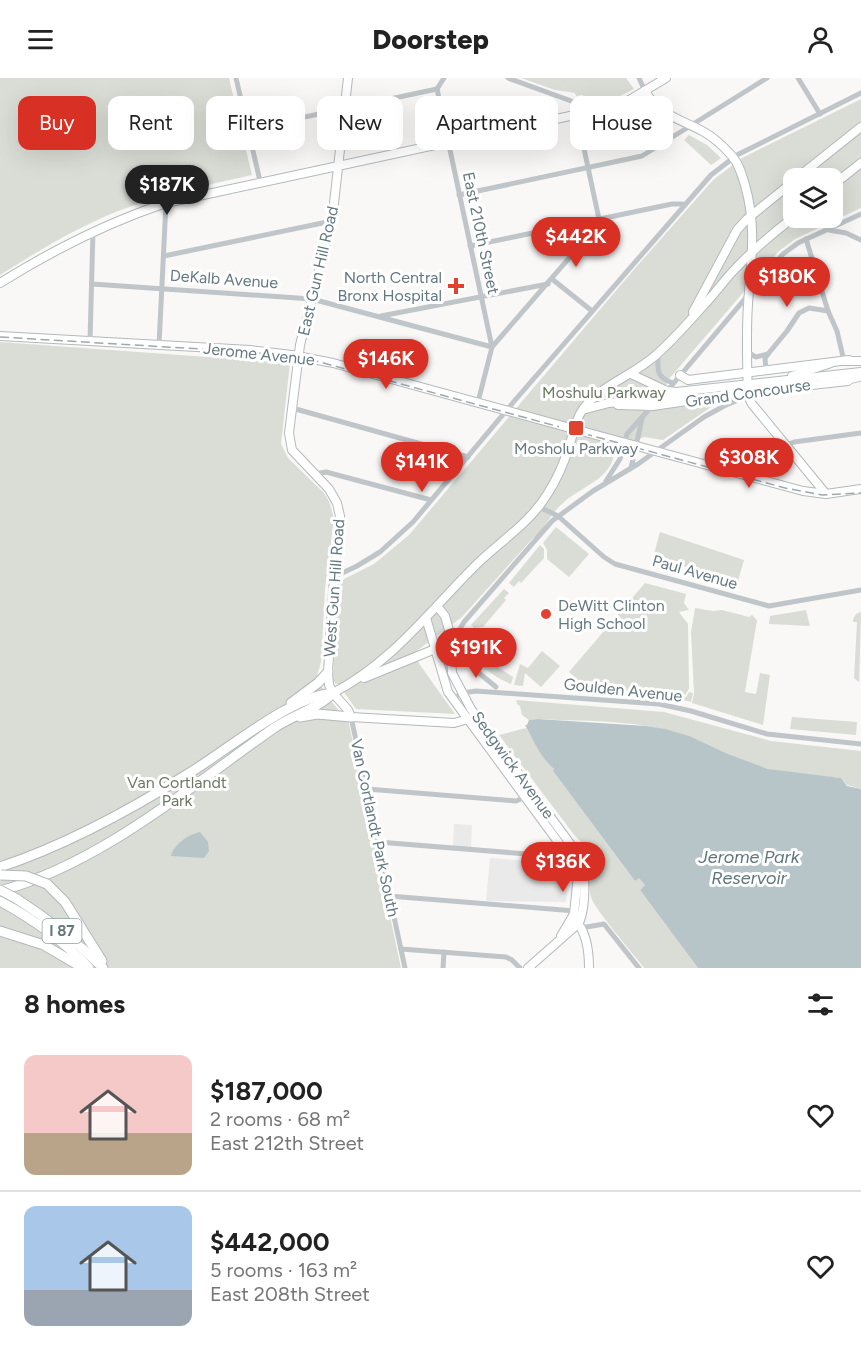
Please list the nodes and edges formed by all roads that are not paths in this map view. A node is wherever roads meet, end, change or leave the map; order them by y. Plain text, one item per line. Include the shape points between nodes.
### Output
1 (237, 78) edge
2 (348, 78) edge
3 (444, 78) edge
4 (508, 78) edge
5 (639, 78) edge
6 (666, 78) edge
7 (767, 78) edge
8 (798, 78) edge
9 (437, 89) junction
10 (645, 91) junction
11 (861, 93) edge
12 (241, 96) edge
13 (346, 96) edge
14 (403, 96) edge
15 (439, 96) edge
16 (636, 96) edge
17 (570, 100) edge
18 (820, 114) junction
19 (691, 126) junction
20 (861, 127) edge
21 (415, 149) edge
22 (253, 150) edge
23 (341, 150) edge
24 (451, 150) edge
25 (585, 150) edge
26 (733, 157) junction
27 (861, 163) edge
28 (339, 165) junction
29 (588, 168) junction
30 (810, 168) edge
31 (843, 177) edge
32 (260, 181) junction
33 (783, 189) edge
34 (459, 195) junction
35 (166, 203) junction
36 (683, 204) junction
37 (752, 214) junction
38 (861, 214) edge
39 (599, 219) junction
40 (332, 221) junction
41 (783, 226) edge
42 (828, 230) junction
43 (93, 231) junction
44 (806, 239) junction
45 (861, 240) edge
46 (470, 246) junction
47 (753, 250) junction
48 (164, 255) junction
49 (550, 281) junction
50 (0, 283) edge
51 (92, 284) junction
52 (162, 288) junction
53 (749, 294) junction
54 (480, 296) junction
55 (312, 298) junction
56 (406, 311) junction
57 (592, 311) junction
58 (828, 311) junction
59 (380, 316) junction
60 (399, 321) junction
61 (686, 324) junction
62 (0, 336) edge
63 (90, 340) junction
64 (159, 345) junction
65 (492, 347) junction
66 (747, 351) junction
67 (658, 353) junction
68 (768, 354) junction
69 (298, 356) junction
70 (844, 360) junction
71 (861, 360) edge
72 (831, 363) junction
73 (861, 368) edge
74 (766, 371) junction
75 (747, 373) junction
76 (632, 374) junction
77 (680, 375) junction
78 (861, 376) edge
79 (789, 378) junction
80 (842, 381) joint
81 (673, 383) junction
82 (715, 389) junction
83 (667, 391) junction
84 (748, 391) junction
85 (478, 402) junction
86 (656, 402) junction
87 (292, 408) junction
88 (508, 410) junction
89 (583, 410) junction
90 (643, 417) junction
91 (861, 433) edge
92 (625, 442) junction
93 (636, 445) junction
94 (786, 445) junction
95 (656, 450) junction
96 (468, 457) junction
97 (620, 459) junction
98 (631, 468) junction
99 (315, 474) junction
100 (605, 483) junction
101 (861, 489) edge
102 (826, 494) junction
103 (431, 500) junction
104 (539, 507) junction
105 (558, 516) junction
106 (334, 577) junction
107 (861, 590) edge
108 (437, 606) junction
109 (426, 618) junction
110 (450, 645) junction
111 (460, 645) dead end
112 (435, 649) junction
113 (328, 672) junction
114 (355, 681) junction
115 (496, 687) dead end
116 (333, 693) junction
117 (462, 693) junction
118 (453, 699) junction
119 (351, 717) junction
120 (281, 718) junction
121 (472, 718) junction
122 (861, 744) edge
123 (367, 789) junction
124 (530, 795) junction
125 (378, 842) junction
126 (571, 850) junction
127 (0, 867) edge
128 (0, 875) edge
129 (0, 890) edge
130 (389, 896) junction
131 (1, 902) edge
132 (577, 920) junction
133 (0, 931) edge
134 (400, 949) junction
135 (444, 952) junction
136 (83, 968) edge
137 (89, 968) edge
138 (104, 968) edge
139 (405, 968) edge
140 (443, 968) edge
141 (520, 968) edge
142 (528, 968) edge
143 (589, 968) edge
144 (639, 968) edge

1 - 12 street
2 - 13 main road, East Gun Hill Road
3 - 9 street
4 - 17 street
5 - 10 street
6 - 10 main road
7 - 19 street
8 - 18 street
9 - 14 street
9 - 15 street, East 210th Street
10 - 16 main road
10 - 19 main road via 661,110
11 - 18 street
18 - 26 street
19 - 26 main road
19 - 29 street via 642,156
20 - 30 main road
21 - 28 main road
22 - 32 street
23 - 28 main road, East Gun Hill Road
24 - 34 street, East 210th Street
25 - 29 street
26 - 36 street
26 - 37 main road via 743,177
27 - 31 main road
28 - 32 main road
28 - 40 main road, East Gun Hill Road
29 - 34 street
29 - 39 street
32 - 35 main road
33 - 37 main road
34 - 46 street, East 210th Street
35 - 43 main road
35 - 48 street
36 - 39 street
36 - 57 street
37 - 47 main road
37 - 61 main road via 734,235
38 - 42 street
39 - 46 street
39 - 49 street
40 - 48 street
40 - 55 main road, East Gun Hill Road
41 - 47 main road
42 - 44 street
42 - 45 street via 845,232
43 - 50 main road
43 - 51 street
44 - 53 street via 783,254
44 - 58 street
46 - 54 street, East 210th Street
47 - 53 main road
47 - 61 main road
48 - 52 street
49 - 54 street
49 - 57 street
49 - 65 street
51 - 52 street, DeKalb Avenue
51 - 63 street
52 - 55 street, DeKalb Avenue
52 - 64 street
53 - 66 main road
53 - 77 street
54 - 56 street
54 - 65 street, East 210th Street
55 - 59 street, DeKalb Avenue
55 - 69 main road, East Gun Hill Road
56 - 59 street
56 - 60 street
57 - 88 street
58 - 68 street via 803,310
58 - 70 street
59 - 60 street, DeKalb Avenue
60 - 65 street, DeKalb Avenue
61 - 67 main road
62 - 63 main road, Jerome Avenue
63 - 64 main road, Jerome Avenue
64 - 69 main road, Jerome Avenue
65 - 85 street
66 - 68 street via 756,357
66 - 75 main road
67 - 76 main road
67 - 81 street via 659,375
68 - 74 street
69 - 85 main road, Jerome Avenue
69 - 87 main road, West Gun Hill Road
70 - 71 main road
70 - 72 main road, Grand Concourse
72 - 74 main road, Grand Concourse
72 - 79 main road
73 - 79 main road, Grand Concourse
74 - 75 main road, Grand Concourse
75 - 77 main road, Grand Concourse via 688,380
75 - 84 main road
76 - 83 main road, Grand Concourse
76 - 89 main road via 596,396
77 - 81 street
78 - 79 main road, Grand Concourse via 793,381
78 - 80 main road
79 - 84 main road, Grand Concourse
80 - 84 main road, Grand Concourse
81 - 83 street
82 - 83 main road, Grand Concourse
82 - 84 main road, Grand Concourse
82 - 86 main road, Grand Concourse
83 - 86 street
84 - 86 main road, Grand Concourse
84 - 94 main road via 750,402
84 - 95 street
85 - 88 main road, Jerome Avenue
86 - 89 main road, Grand Concourse via 600,404
86 - 90 street
87 - 96 street
87 - 99 main road, West Gun Hill Road via 290,446
88 - 92 main road, Jerome Avenue, bridge
88 - 96 street
89 - 104 main road via 561,469
90 - 92 street via 627,434
90 - 93 street
91 - 94 street
92 - 93 main road, Jerome Avenue
92 - 97 street
93 - 95 main road, Jerome Avenue
93 - 98 street
94 - 102 main road
95 - 98 street
95 - 102 main road, Jerome Avenue
96 - 103 street
97 - 98 street
97 - 100 street
98 - 100 street
99 - 103 street via 326,472
99 - 106 main road, West Gun Hill Road via 331,492 340,516
100 - 105 street
101 - 102 main road, Jerome Avenue
103 - 106 street via 391,543
104 - 105 street, Paul Avenue
104 - 108 main road
105 - 107 street, Paul Avenue via 615,564 769,606
105 - 110 street via 467,618
106 - 113 main road, West Gun Hill Road
108 - 109 main road
108 - 110 main road, Sedgwick Avenue via 447,623
109 - 112 main road, Sedgwick Avenue
109 - 114 main road via 399,646
110 - 117 main road, Sedgwick Avenue via 451,669
111 - 115 street via 474,669
112 - 114 main road
112 - 118 main road, Sedgwick Avenue
113 - 116 main road, West Gun Hill Road via 328,685
113 - 120 highway
114 - 116 main road
116 - 119 main road, Van Cortlandt Park South
116 - 120 highway via 322,694
117 - 118 street
117 - 121 main road, Sedgwick Avenue
117 - 122 street, Goulden Avenue via 659,704 767,734
118 - 121 main road, Sedgwick Avenue
119 - 120 highway via 313,714
119 - 121 main road via 452,723
119 - 123 street, Van Cortlandt Park South
120 - 127 highway via 135,805 64,841
120 - 129 highway via 105,845 57,870
121 - 124 main road, Sedgwick Avenue
123 - 124 street via 516,801
123 - 125 street, Van Cortlandt Park South
124 - 126 main road, Sedgwick Avenue
125 - 126 street via 552,856
125 - 130 street, Van Cortlandt Park South
126 - 132 main road, Sedgwick Avenue via 577,872
126 - 132 main road, Sedgwick Avenue via 580,858 584,874 581,915
128 - 138 highway, bridge via 26,876 46,884 65,902
129 - 138 highway, I 87, bridge via 55,925
130 - 132 street
130 - 134 street, Van Cortlandt Park South
131 - 137 highway, I 87 via 54,937
132 - 142 main road via 572,932
132 - 143 main road, Sedgwick Avenue via 587,946
132 - 144 street via 604,924
133 - 136 highway via 44,945
134 - 135 street
134 - 139 street, Van Cortlandt Park South
135 - 140 street
135 - 141 street via 506,957

